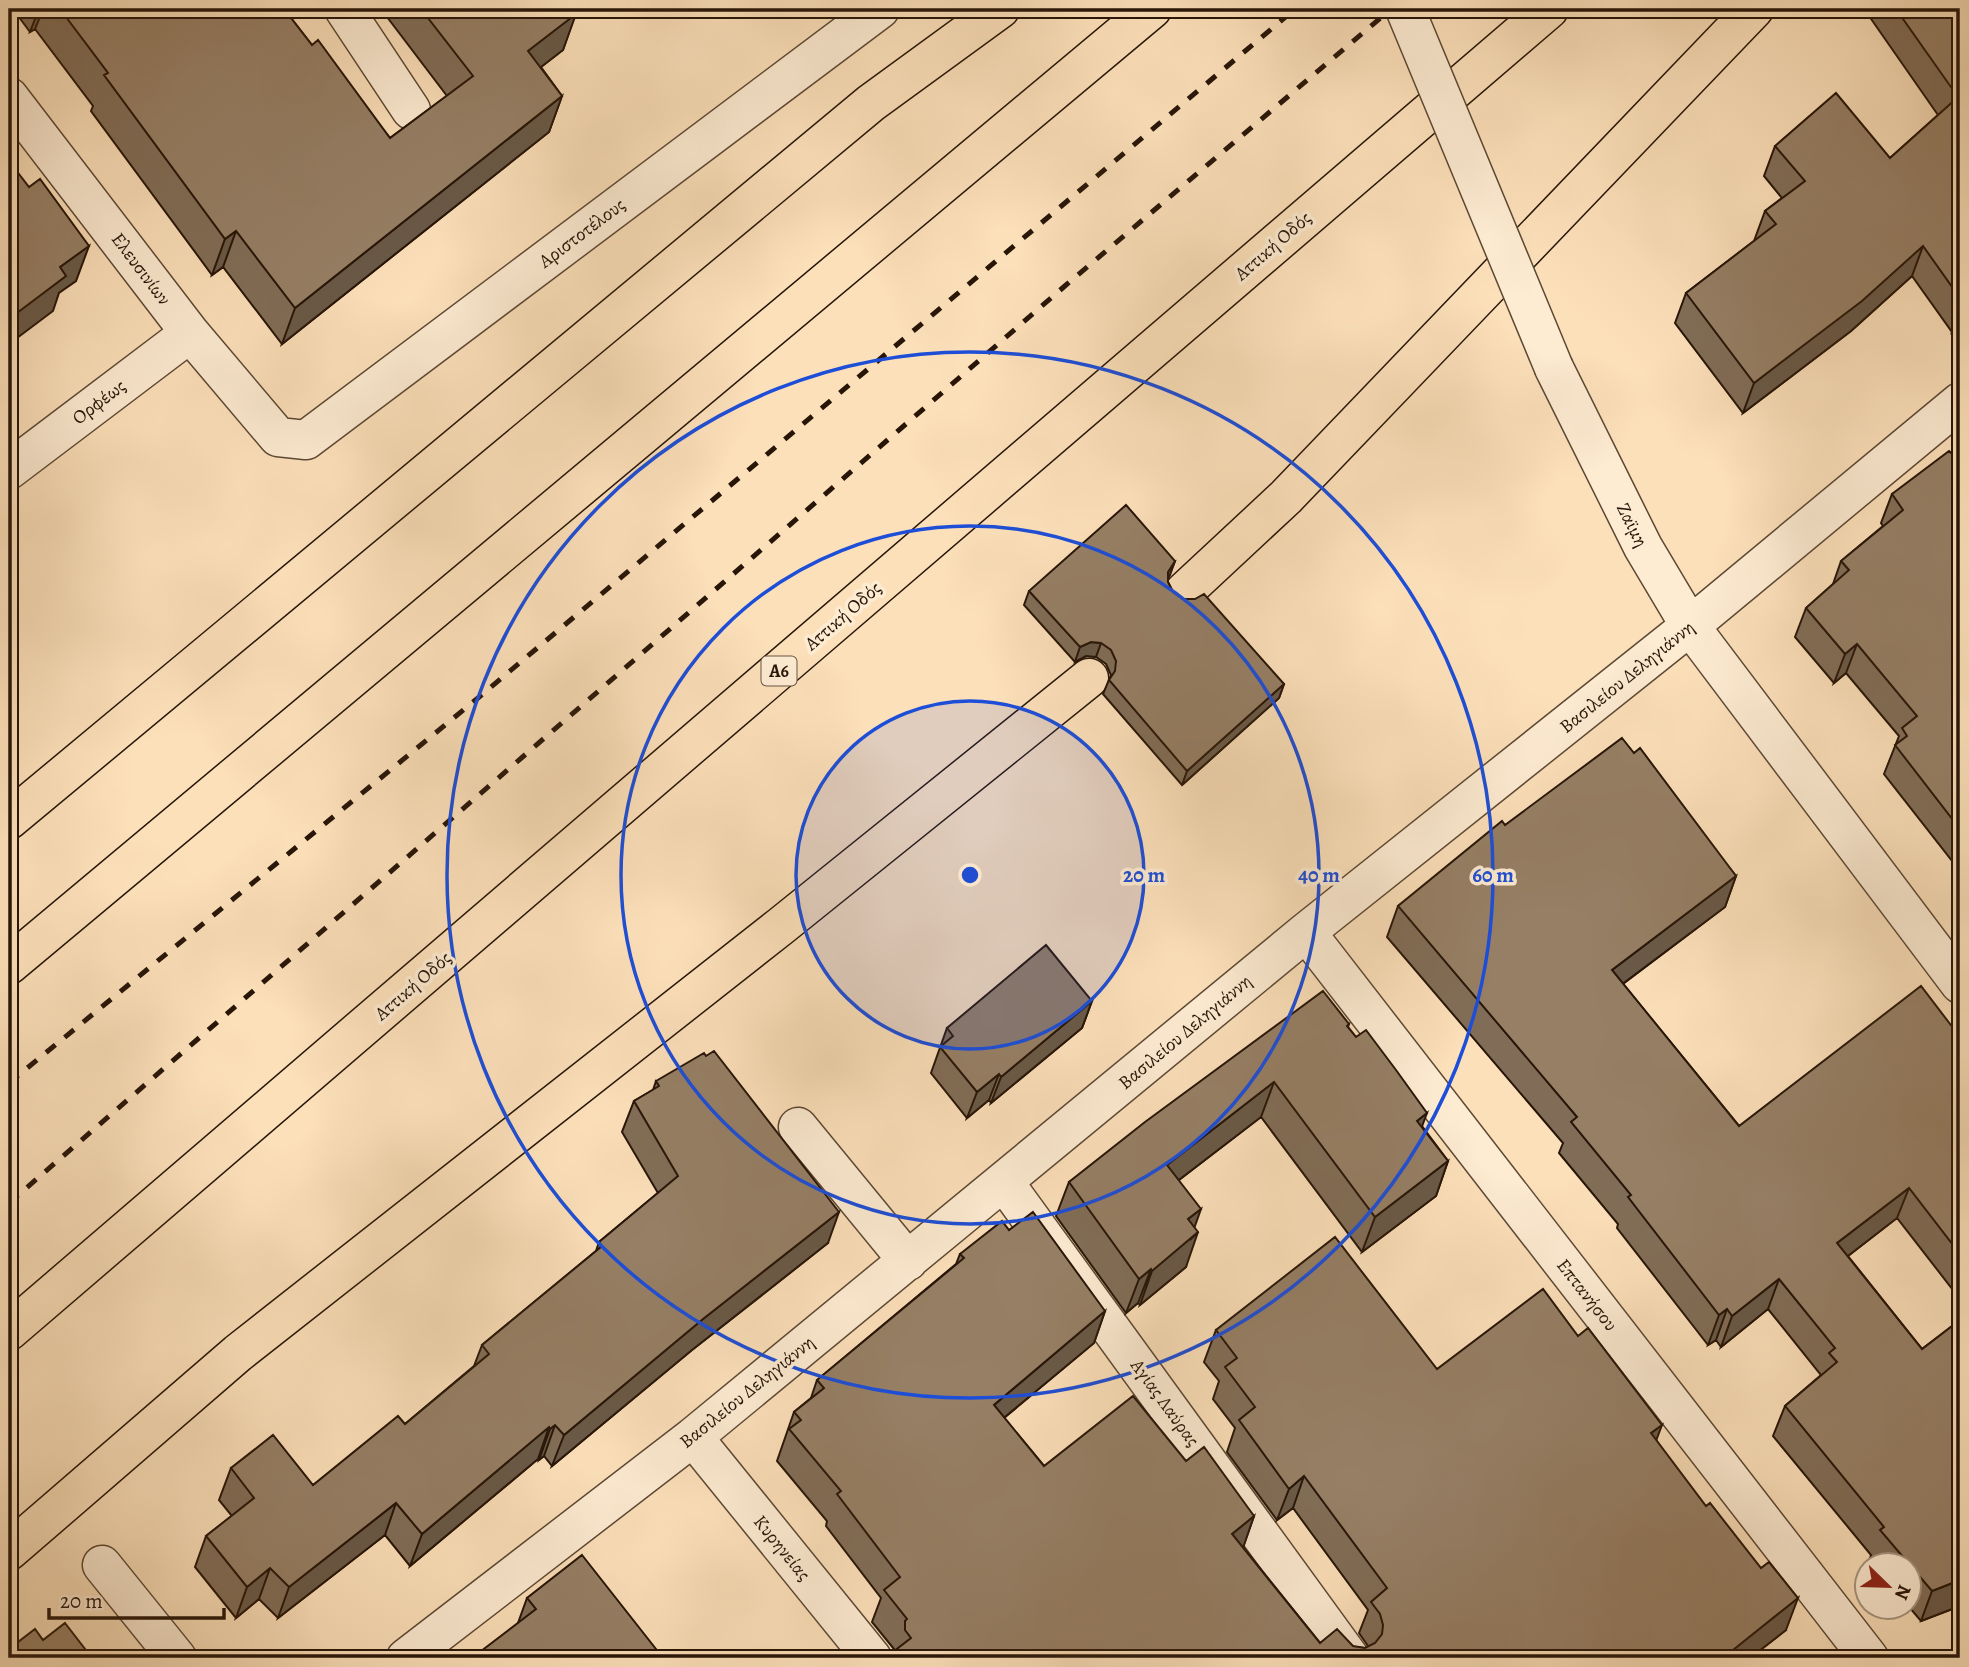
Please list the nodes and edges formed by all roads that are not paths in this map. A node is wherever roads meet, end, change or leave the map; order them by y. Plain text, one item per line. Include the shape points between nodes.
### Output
1 (344, 9) edge
2 (878, 9) edge
3 (1000, 9) edge
4 (1152, 9) edge
5 (1405, 9) edge
6 (1549, 9) edge
7 (1754, 9) edge
8 (9, 97) edge
9 (411, 110) dead end
10 (190, 333) junction
11 (1960, 402) edge
12 (1928, 428) junction
13 (278, 437) joint
14 (1952, 460) edge
15 (9, 470) edge
16 (1184, 592) dead end
17 (1690, 626) junction
18 (1089, 678) dead end
19 (9, 820) edge
20 (1306, 932) junction
21 (9, 965) edge
22 (1960, 984) edge
23 (798, 1127) dead end
24 (1004, 1182) junction
25 (908, 1261) junction
26 (9, 1331) edge
27 (693, 1437) junction
28 (9, 1551) edge
29 (102, 1565) dead end
30 (177, 1658) edge
31 (407, 1658) edge
32 (872, 1658) edge
33 (1350, 1658) edge
34 (1869, 1658) edge

1 - 9 street
2 - 13 street, Αριστοτέλους via 306,440
3 - 19 highway via 871,103
4 - 21 highway
5 - 17 street, Ζαϊμη, bridge via 1554,368 1643,547
6 - 26 highway, Αττική Οδός / Α6
7 - 16 highway via 1286,497
8 - 10 street, Ελευσινίων
10 - 13 street, Ελευσινίων
10 - 15 street, Ορφέως
11 - 12 street, Βασιλείου Δεληγιάννη
12 - 14 street
12 - 17 street, Βασιλείου Δεληγιάννη
17 - 20 street, Βασιλείου Δεληγιάννη
17 - 22 street, Ζαϊμη
18 - 28 highway via 238,1353
20 - 24 street, Βασιλείου Δεληγιάννη
20 - 34 street, Επτανήσου
23 - 25 street
24 - 25 street, Βασιλείου Δεληγιάννη
24 - 33 street, Αγίας Λαύρας
25 - 27 street, Βασιλείου Δεληγιάννη
27 - 31 street, Βασιλείου Δεληγιάννη
27 - 32 street, Κυρηνείας
29 - 30 street

